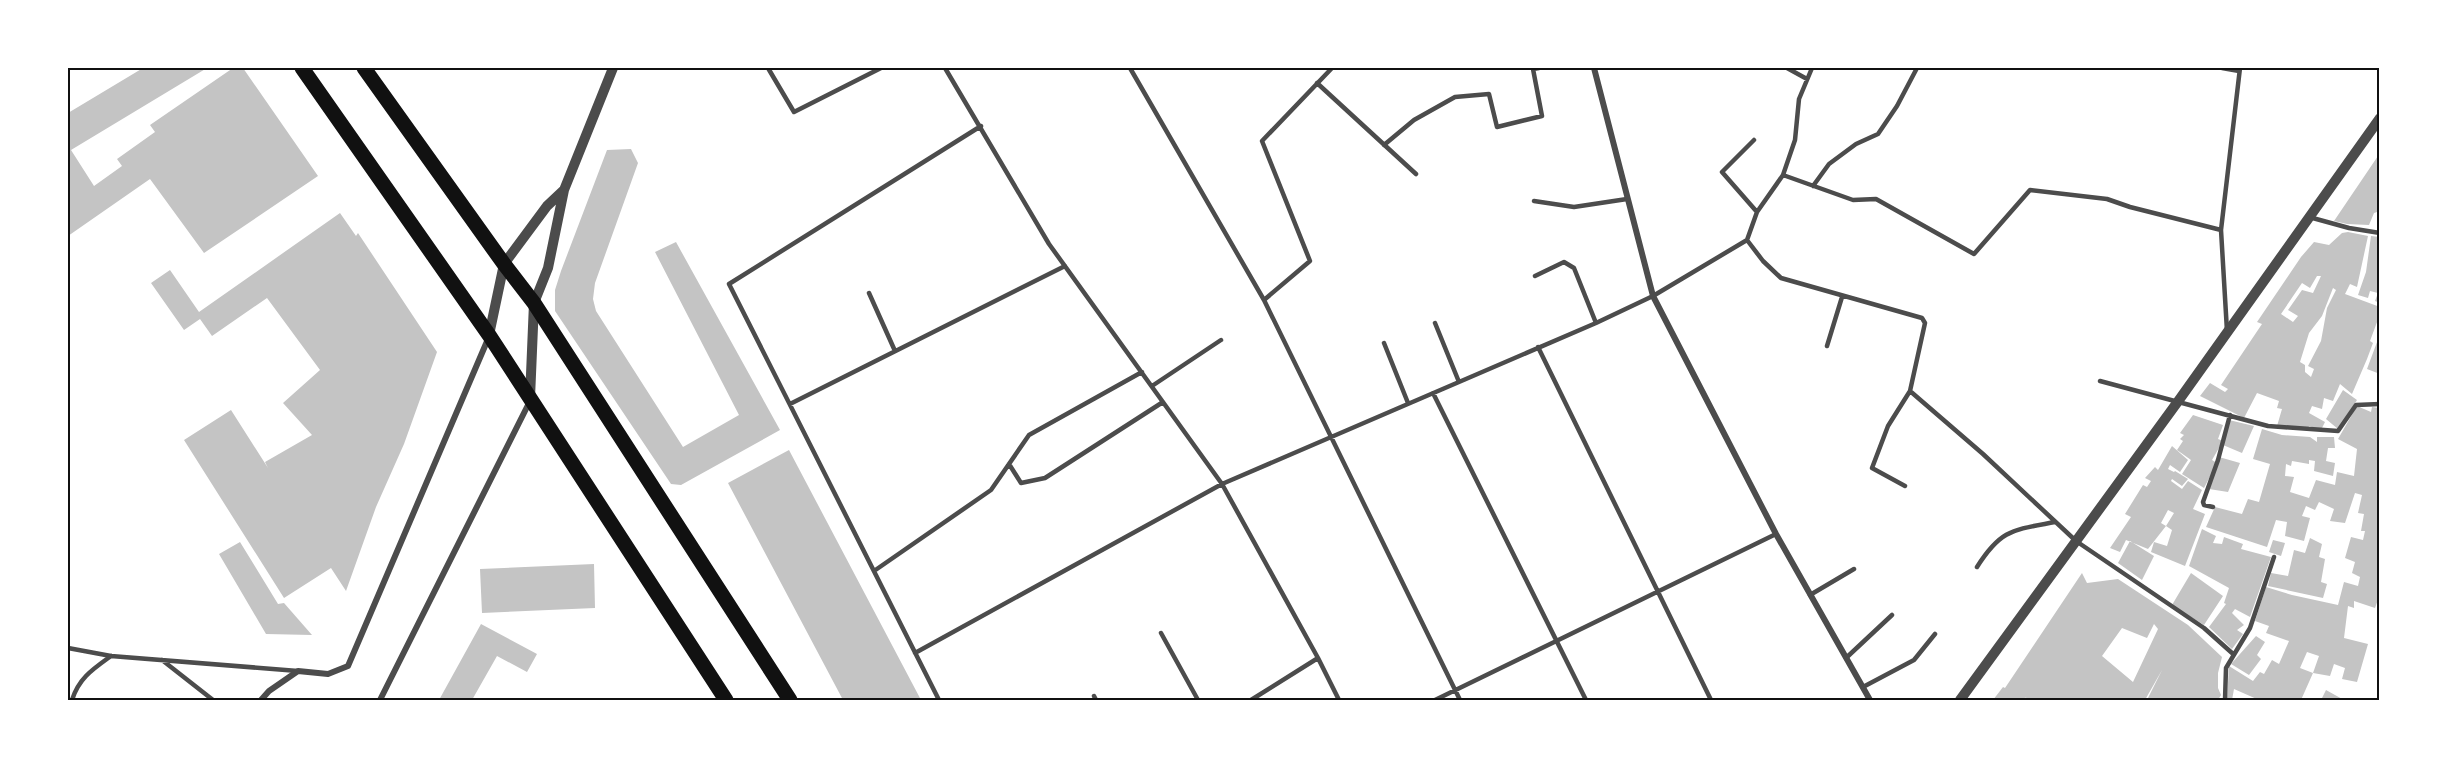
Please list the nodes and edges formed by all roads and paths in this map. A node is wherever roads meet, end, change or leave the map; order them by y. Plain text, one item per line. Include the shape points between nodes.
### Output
1 (302, 68) edge
2 (364, 68) edge
3 (613, 68) edge
4 (768, 68) edge
5 (881, 68) edge
6 (945, 68) edge
7 (1130, 68) edge
8 (1330, 68) edge
9 (1539, 68) edge
10 (1594, 68) edge
11 (1786, 68) edge
12 (1812, 68) edge
13 (1917, 68) edge
14 (2222, 68) edge
15 (2240, 69) edge
16 (1807, 79) junction
17 (1317, 83) junction
18 (2379, 118) edge
19 (981, 126) junction
20 (1754, 140) dead end
21 (1384, 145) junction
22 (1416, 174) dead end
23 (1783, 175) junction
24 (1813, 186) junction
25 (564, 190) junction
26 (1627, 199) junction
27 (1534, 201) dead end
28 (1757, 212) junction
29 (2309, 217) junction
30 (2221, 230) junction
31 (2379, 233) edge
32 (1747, 240) junction
33 (504, 264) junction
34 (1065, 266) junction
35 (1535, 276) dead end
36 (869, 293) dead end
37 (1653, 296) junction
38 (1842, 297) junction
39 (1264, 300) junction
40 (534, 303) junction
41 (1435, 323) dead end
42 (1596, 323) junction
43 (2227, 333) junction
44 (489, 335) junction
45 (1221, 340) dead end
46 (1384, 343) dead end
47 (1827, 346) dead end
48 (1538, 347) junction
49 (895, 351) junction
50 (1142, 372) junction
51 (2100, 381) dead end
52 (1459, 382) junction
53 (1152, 386) junction
54 (1910, 391) junction
55 (1433, 393) junction
56 (530, 400) junction
57 (2179, 400) junction
58 (1163, 402) junction
59 (1408, 403) junction
60 (790, 404) junction
61 (2379, 404) edge
62 (2230, 414) junction
63 (1332, 436) junction
64 (1009, 464) junction
65 (1222, 484) junction
66 (1905, 486) dead end
67 (2213, 507) dead end
68 (2055, 522) junction
69 (1776, 534) junction
70 (2076, 541) junction
71 (2274, 557) dead end
72 (1977, 567) dead end
73 (1854, 569) dead end
74 (874, 571) junction
75 (1658, 592) junction
76 (1810, 595) junction
77 (1892, 615) dead end
78 (1161, 633) dead end
79 (1935, 634) dead end
80 (1556, 641) junction
81 (68, 648) edge
82 (915, 653) junction
83 (2232, 653) junction
84 (111, 656) junction
85 (1318, 658) junction
86 (1846, 658) junction
87 (162, 660) junction
88 (298, 671) junction
89 (1863, 687) junction
90 (1455, 691) junction
91 (72, 700) edge
92 (213, 700) edge
93 (261, 700) edge
94 (380, 700) edge
95 (726, 700) edge
96 (790, 700) edge
97 (939, 700) edge
98 (1198, 700) edge
99 (1251, 700) edge
100 (1338, 700) edge
101 (1435, 700) edge
102 (1460, 700) edge
103 (1586, 700) edge
104 (1711, 700) edge
105 (1870, 700) edge
106 (1960, 700) edge
107 (2225, 700) edge

1 - 44 main road
2 - 33 main road
3 - 25 street
4 - 5 lane via 794,112
6 - 19 lane
7 - 39 lane
8 - 17 lane
9 - 21 lane via 1533,69 1542,116 1497,127 1489,94 1455,97 1414,120
10 - 26 street
11 - 16 lane
12 - 16 lane
13 - 24 lane via 1878,134 1829,164
14 - 15 lane
15 - 30 lane
16 - 23 lane via 1799,99 1795,140
17 - 21 lane
17 - 39 lane via 1262,141 1310,261
18 - 29 street
19 - 34 lane
19 - 60 lane via 729,284
20 - 28 lane via 1722,172
21 - 22 lane
23 - 24 lane
23 - 28 lane
24 - 30 lane via 1853,200 1876,199 1974,254 2030,190 2107,199
25 - 33 street via 547,206
25 - 40 street via 548,268
26 - 27 lane via 1574,207
26 - 37 street
28 - 32 lane
29 - 31 lane
29 - 43 street
30 - 43 lane
32 - 37 lane
32 - 38 lane via 1781,278
33 - 40 main road
33 - 44 street
34 - 49 lane
34 - 50 lane
35 - 42 lane via 1564,262 1574,268
36 - 49 lane
37 - 42 lane
37 - 69 street
38 - 47 lane
38 - 54 lane via 1922,318 1925,323
39 - 63 lane
40 - 56 street
40 - 96 main road
41 - 52 lane
42 - 48 lane
43 - 57 street
44 - 56 main road
44 - 88 street via 348,666 328,674
45 - 53 lane
46 - 59 lane
48 - 52 lane
48 - 75 lane
49 - 60 lane
50 - 53 lane
50 - 64 lane via 1029,435
51 - 57 lane
52 - 55 lane
53 - 58 lane
54 - 66 lane via 1888,426 1872,468
54 - 68 lane
55 - 59 lane
55 - 80 lane
56 - 94 street
56 - 95 main road
57 - 62 lane
57 - 70 street
58 - 64 lane via 1045,478 1021,483
58 - 65 lane
59 - 63 lane
60 - 74 lane
61 - 62 lane via 2356,405 2338,431 2268,426
62 - 67 lane via 2203,502
63 - 65 lane
63 - 90 lane
64 - 74 lane via 991,490
65 - 82 lane
65 - 85 lane
68 - 70 lane
68 - 72 lane via 2014,530 1990,546
69 - 75 lane
69 - 76 street
70 - 83 lane via 2204,628
70 - 106 street
71 - 83 lane via 2250,628
73 - 76 lane
74 - 82 lane
75 - 80 lane
75 - 104 lane
76 - 86 street
77 - 86 lane
78 - 98 lane
79 - 89 lane via 1914,660
80 - 90 lane
80 - 103 lane
81 - 84 lane
82 - 97 lane
83 - 107 lane via 2226,668
84 - 87 lane
84 - 91 lane via 85,674
85 - 99 lane
85 - 100 lane
86 - 89 street
87 - 88 lane
87 - 92 lane
88 - 93 street
89 - 105 street
90 - 101 lane
90 - 102 lane

